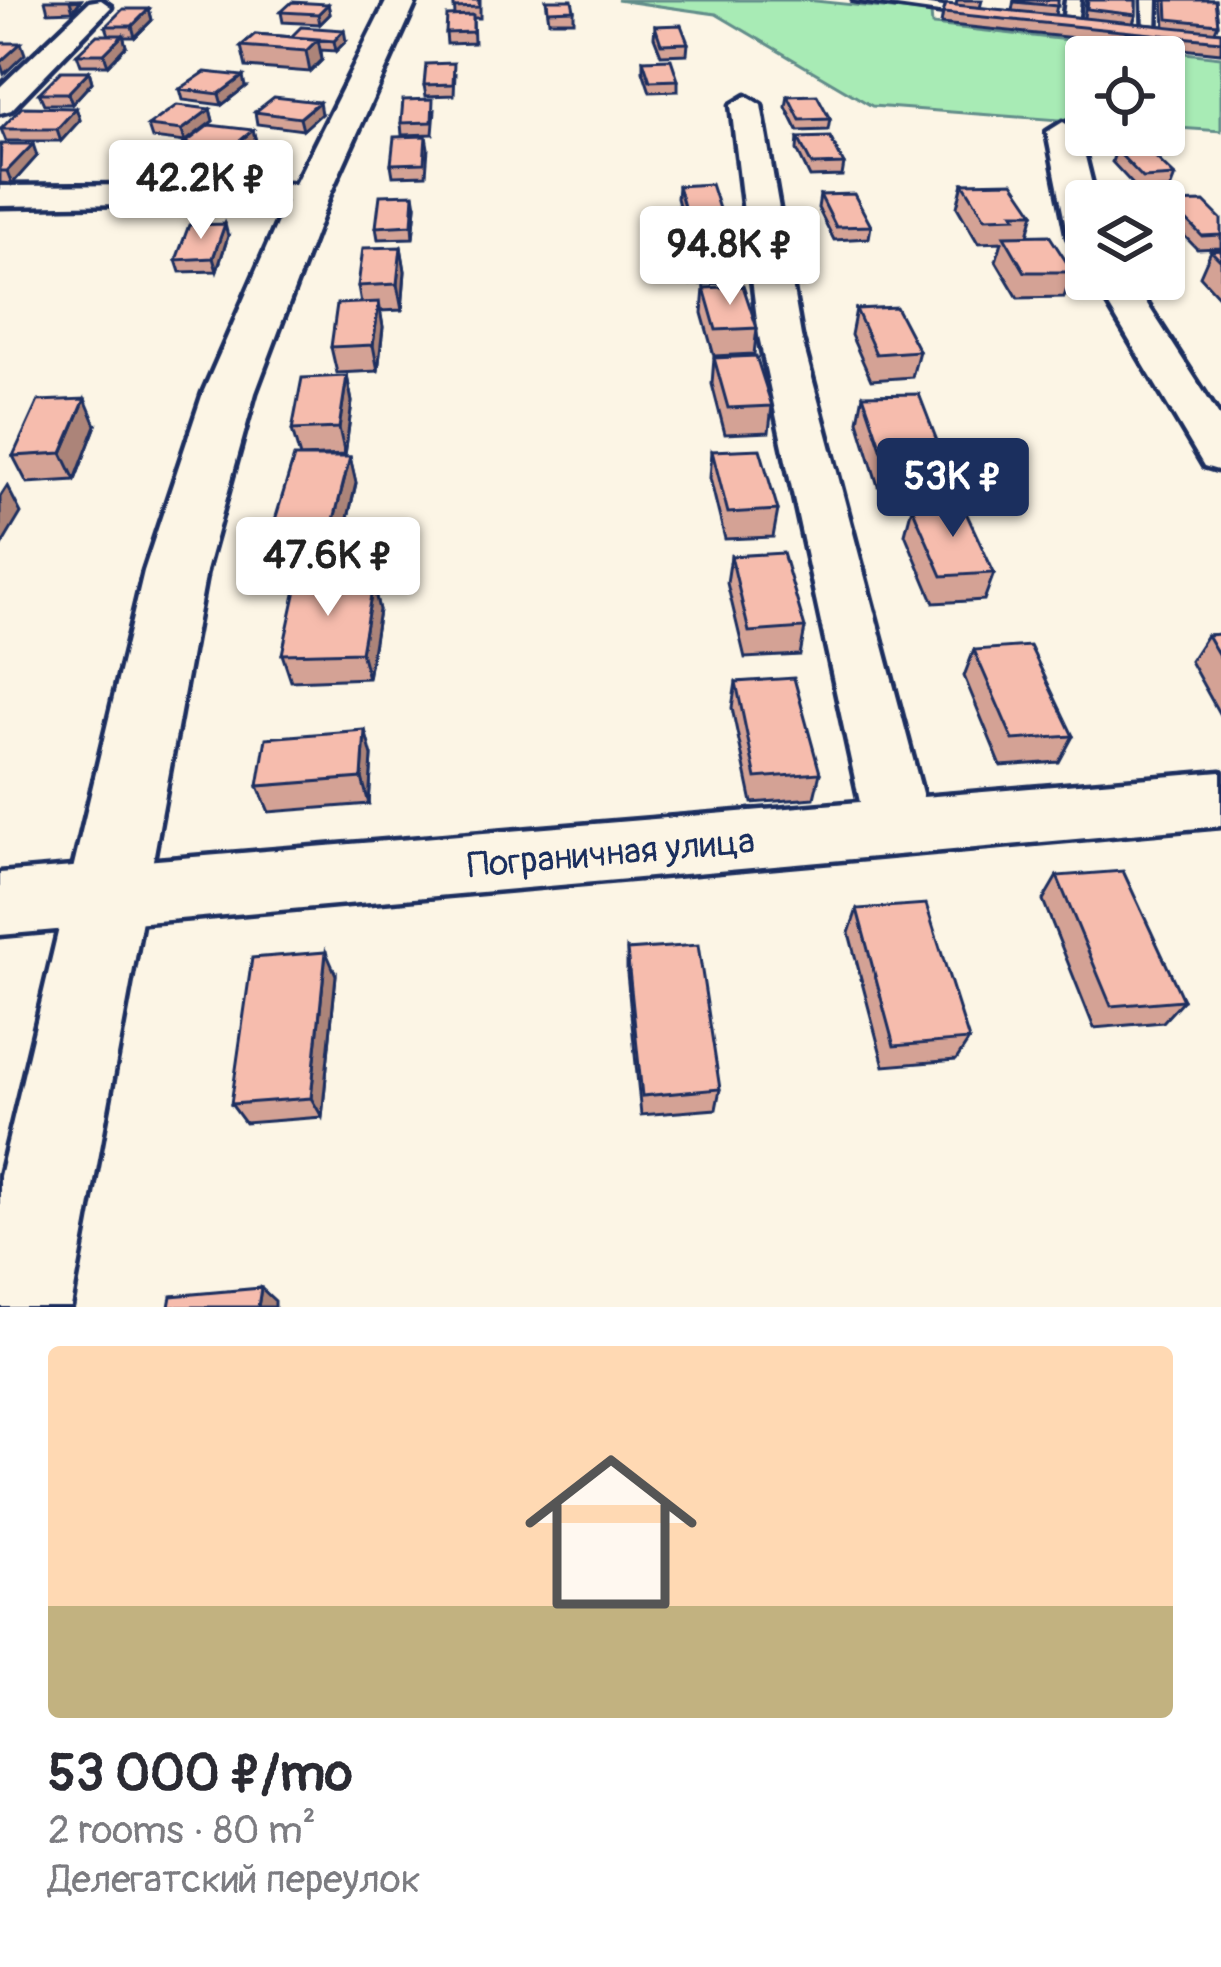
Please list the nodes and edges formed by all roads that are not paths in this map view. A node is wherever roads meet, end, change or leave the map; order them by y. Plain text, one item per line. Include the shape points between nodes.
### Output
1 (402, 0) edge
2 (861, 0) edge
3 (995, 0) edge
4 (1073, 0) edge
5 (1150, 0) edge
6 (98, 7) dead end
7 (1050, 21) edge
8 (1070, 23) junction
9 (1090, 25) edge
10 (1131, 29) edge
11 (1151, 31) junction
12 (1174, 33) edge
13 (0, 104) edge
14 (746, 105) dead end
15 (1063, 132) dead end
16 (1074, 180) edge
17 (310, 194) junction
18 (0, 196) edge
19 (1125, 300) edge
20 (1221, 456) edge
21 (1221, 799) edge
22 (898, 828) junction
23 (106, 895) junction
24 (0, 904) edge
25 (20, 1307) edge

1 - 17 street
2 - 3 lane via 991,15
4 - 8 lane
5 - 11 lane
6 - 13 street
7 - 8 lane
8 - 9 lane
10 - 11 lane
11 - 12 lane
14 - 22 street via 780,337
15 - 16 street
17 - 18 street
17 - 23 street via 230,393 175,571
19 - 20 street
21 - 22 street, Пограничная улица
22 - 23 street, Пограничная улица
23 - 24 street, Пограничная улица
23 - 25 street

